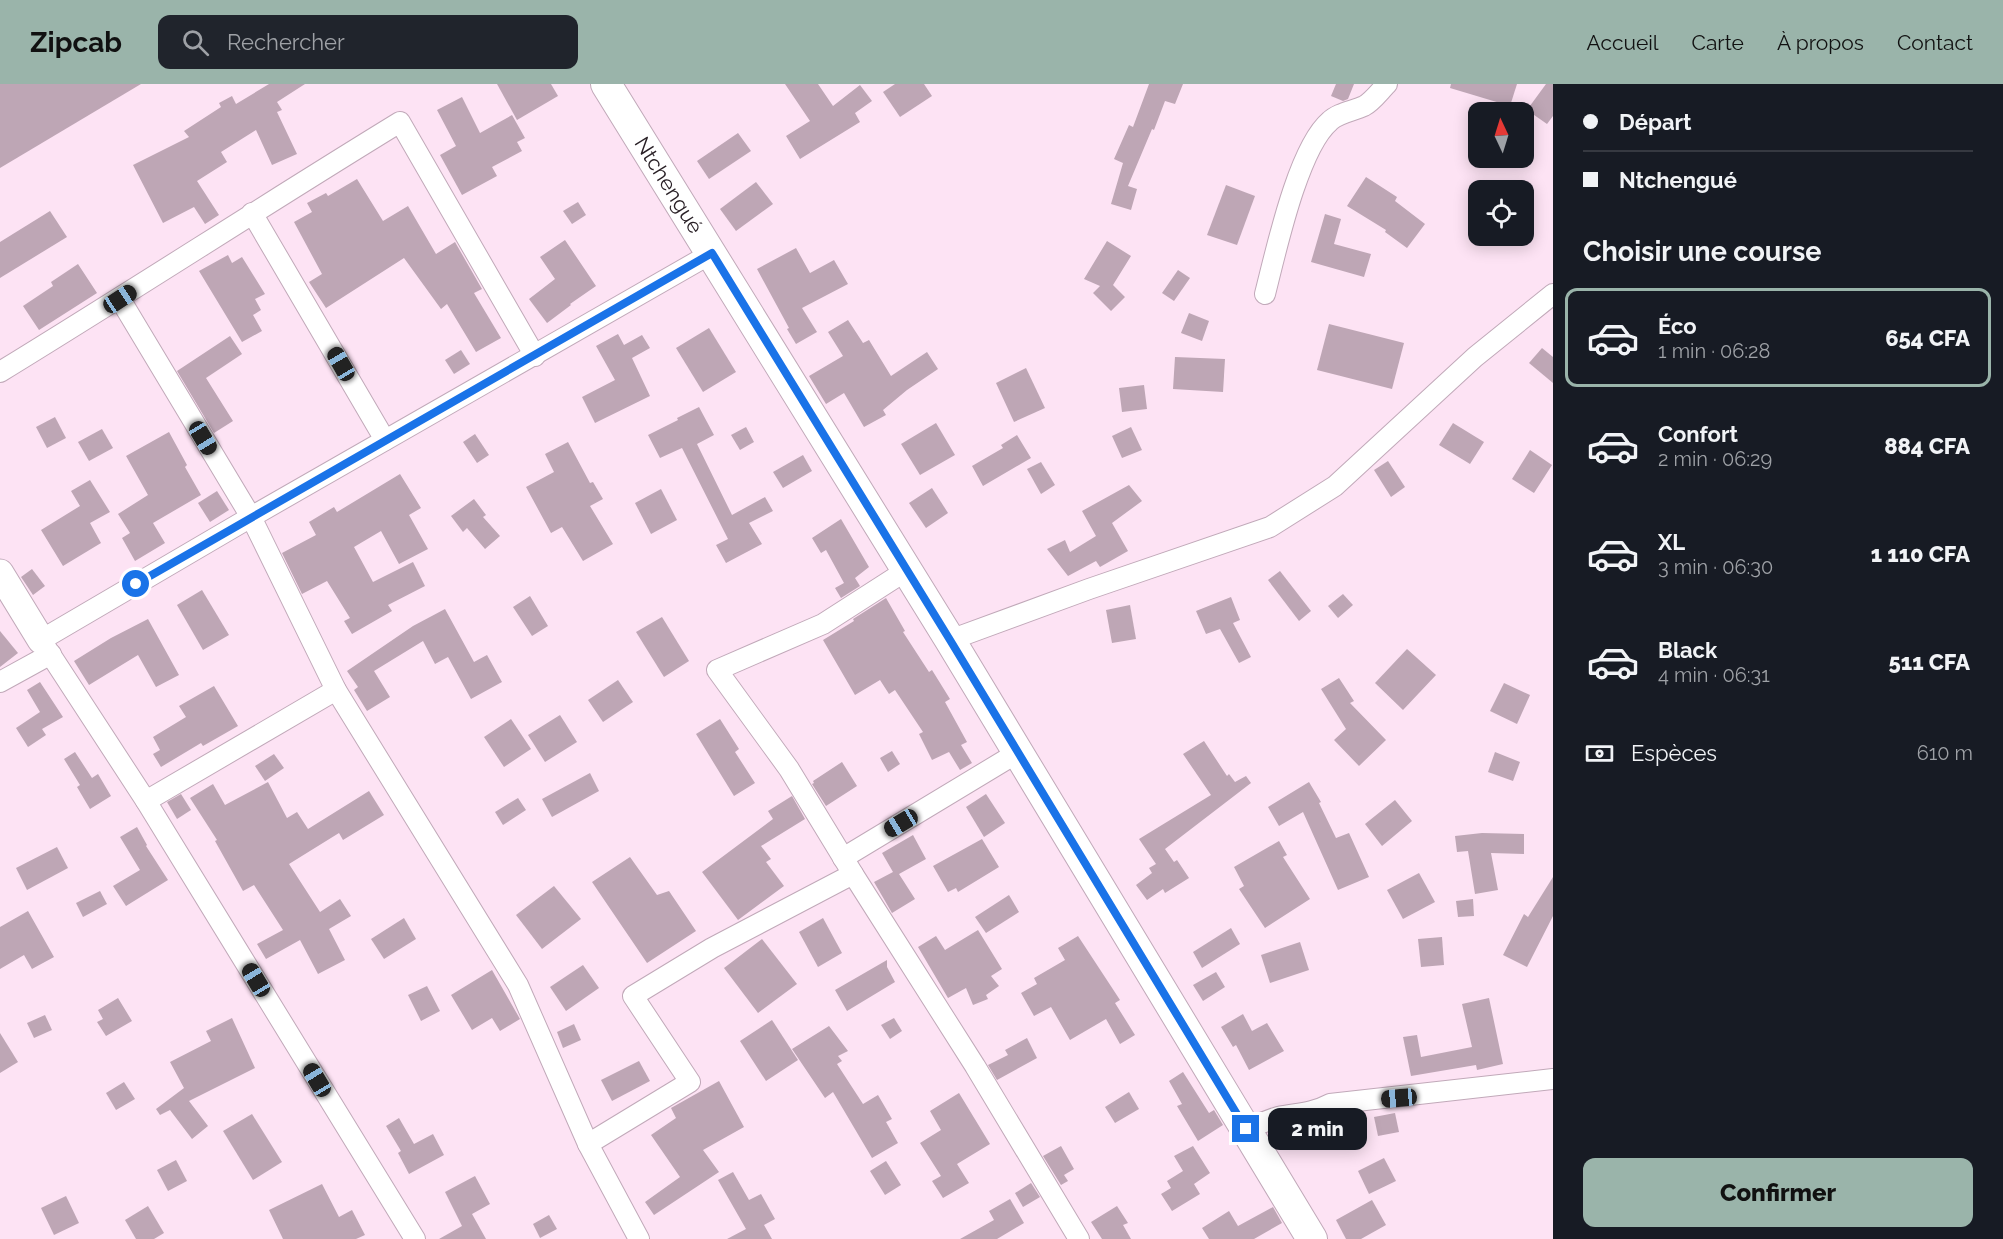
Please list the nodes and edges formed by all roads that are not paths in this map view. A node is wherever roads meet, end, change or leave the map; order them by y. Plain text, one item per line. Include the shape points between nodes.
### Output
1 (606, 84) edge
2 (1388, 84) edge
3 (252, 213) junction
4 (712, 253) junction
5 (1265, 294) dead end
6 (1553, 294) edge
7 (120, 299) junction
8 (535, 357) junction
9 (0, 372) edge
10 (386, 440) junction
11 (251, 517) junction
12 (907, 570) junction
13 (0, 573) edge
14 (950, 640) junction
15 (46, 647) junction
16 (0, 682) edge
17 (336, 690) junction
18 (1017, 753) junction
19 (146, 801) junction
20 (848, 866) junction
21 (1553, 1079) edge
22 (1246, 1129) junction
23 (588, 1144) junction
24 (415, 1239) edge
25 (639, 1239) edge
26 (1079, 1239) edge
27 (1312, 1239) edge

1 - 4 main road, Ntchengué
2 - 5 street via 1366,105 1332,118 1318,132 1304,162
3 - 7 street
3 - 8 street via 399,122
3 - 10 street
4 - 8 street
4 - 12 main road, Ntchengué
6 - 14 street via 1475,357 1335,486 1270,527
7 - 9 street
7 - 11 street
8 - 10 street
10 - 11 street
11 - 15 street
11 - 17 street
12 - 14 main road, Ntchengué
12 - 20 street via 823,624 717,670 789,769
13 - 15 street
14 - 18 main road, Ntchengué
15 - 16 street
15 - 19 street
17 - 19 street
17 - 23 street via 518,985
18 - 20 street
18 - 22 main road, Ntchengué
19 - 24 street
20 - 23 street via 633,996 690,1082
20 - 26 street
21 - 22 street via 1330,1104
22 - 27 main road, Ntchengué
23 - 25 street

